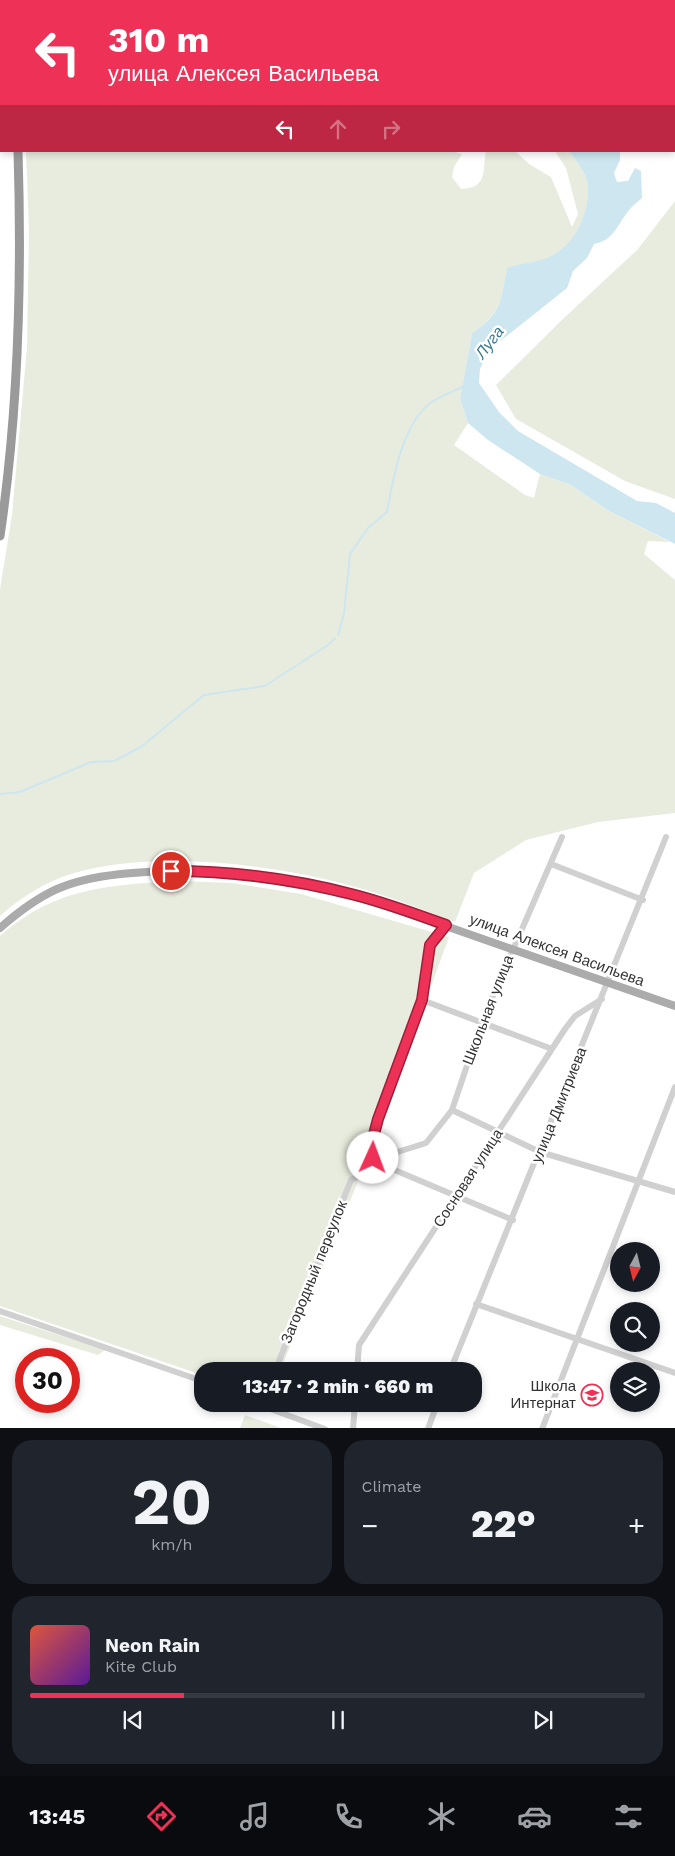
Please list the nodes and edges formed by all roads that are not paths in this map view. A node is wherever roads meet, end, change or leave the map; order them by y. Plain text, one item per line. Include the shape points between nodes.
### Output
1 (18, 152) edge
2 (0, 536) edge
3 (562, 837) dead end
4 (666, 837) dead end
5 (551, 864) junction
6 (643, 900) junction
7 (446, 925) junction
8 (0, 928) edge
9 (511, 950) junction
10 (608, 984) junction
11 (602, 999) junction
12 (422, 1000) junction
13 (675, 1006) edge
14 (482, 1021) junction
15 (552, 1049) junction
16 (675, 1087) edge
17 (452, 1110) junction
18 (499, 1132) junction
19 (374, 1151) junction
20 (540, 1152) junction
21 (388, 1154) junction
22 (381, 1164) junction
23 (640, 1180) junction
24 (675, 1192) edge
25 (455, 1197) junction
26 (513, 1220) junction
27 (476, 1304) junction
28 (0, 1311) edge
29 (577, 1339) junction
30 (279, 1362) edge
31 (358, 1362) edge
32 (453, 1362) edge
33 (675, 1373) edge
34 (194, 1378) edge
35 (282, 1412) edge
36 (354, 1412) edge
37 (434, 1412) edge
38 (325, 1428) edge
39 (353, 1428) edge
40 (428, 1428) edge
41 (542, 1428) edge

1 - 2 highway via 21,258 18,367
3 - 5 street, Школьная улица
4 - 6 street, улица Дмитриева
5 - 6 street
5 - 9 street, Школьная улица
6 - 10 street, улица Дмитриева
7 - 8 main road, улица Алексея Васильева via 357,895 310,884 242,874 171,871 99,876 72,883 42,897
7 - 9 main road, улица Алексея Васильева
7 - 12 street via 430,945
9 - 10 main road, улица Алексея Васильева
9 - 14 street, Школьная улица
10 - 11 street, улица Дмитриева
10 - 13 main road, улица Алексея Васильева
11 - 15 street, Сосновая улица via 575,1016
11 - 20 street, улица Дмитриева
12 - 14 street
12 - 19 street via 378,1119 373,1138
14 - 15 street
14 - 17 street, Школьная улица
15 - 18 street, Сосновая улица
16 - 23 street
17 - 18 street
17 - 21 street, Школьная улица via 426,1143
18 - 20 street
18 - 25 street, Сосновая улица
19 - 21 street via 381,1148
19 - 22 street via 373,1158
20 - 23 street
20 - 26 street, улица Дмитриева
21 - 22 street via 386,1162
22 - 25 street
22 - 30 street, Загородный переулок via 351,1180
23 - 24 street
23 - 29 street
25 - 26 street
25 - 31 street, Сосновая улица via 359,1345
26 - 27 street, улица Дмитриева
27 - 29 street
27 - 32 street, улица Дмитриева
28 - 34 street
29 - 33 street
29 - 41 street
35 - 38 street
36 - 39 street
37 - 40 street

